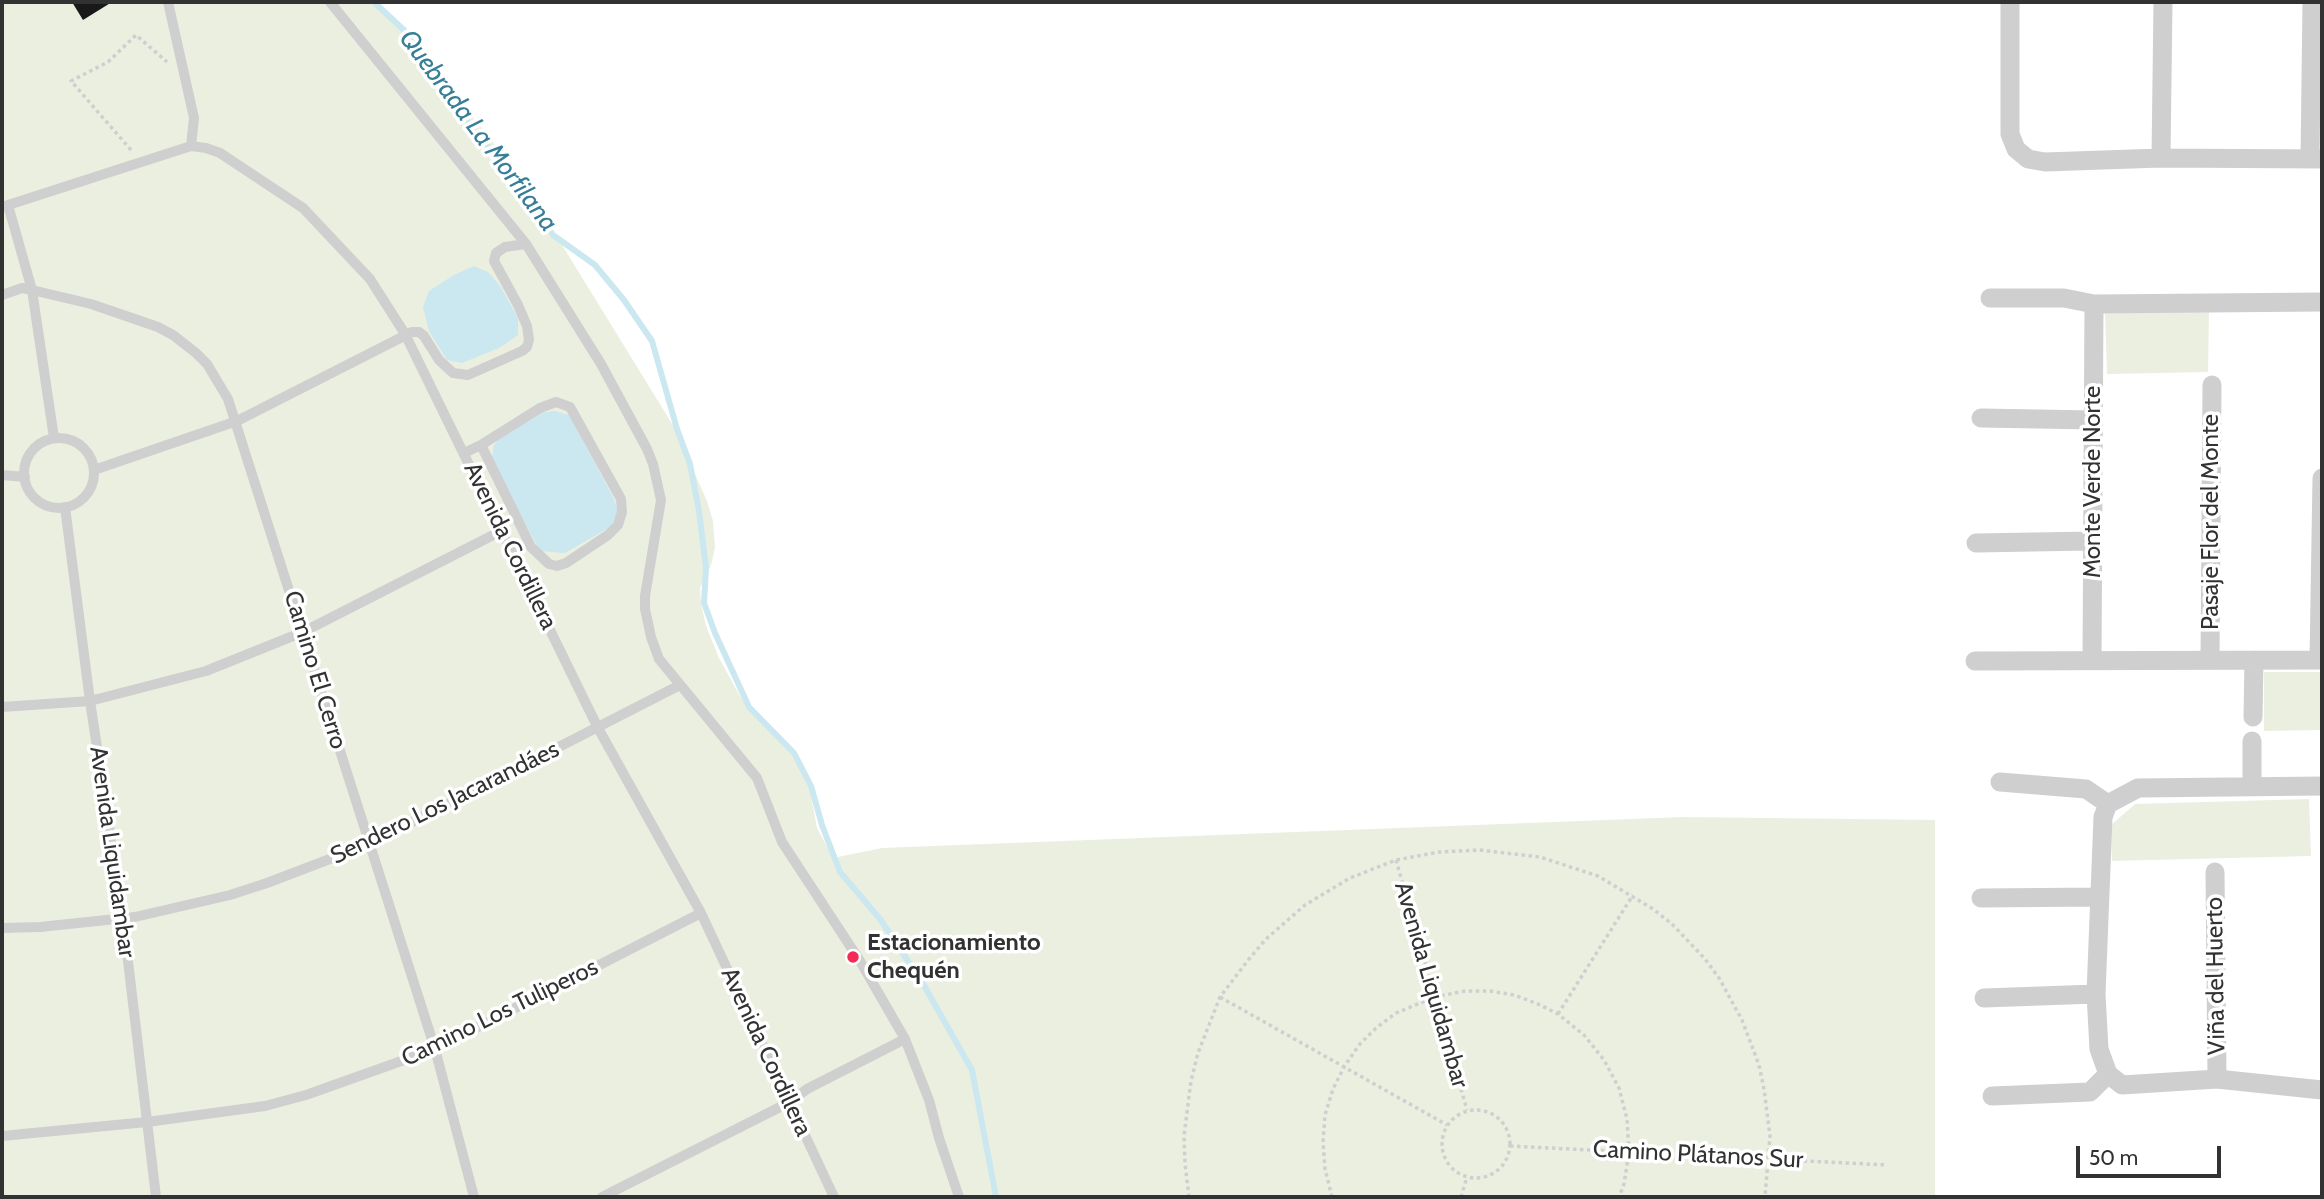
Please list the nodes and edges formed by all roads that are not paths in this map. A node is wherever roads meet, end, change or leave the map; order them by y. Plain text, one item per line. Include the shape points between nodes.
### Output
1 (168, 2) edge
2 (330, 2) edge
3 (2010, 2) edge
4 (2163, 2) edge
5 (2312, 2) edge
6 (191, 146) junction
7 (2161, 158) junction
8 (2316, 159) edge
9 (5, 206) edge
10 (526, 244) junction
11 (32, 290) junction
12 (2, 295) edge
13 (1990, 298) dead end
14 (2322, 302) edge
15 (2094, 304) junction
16 (405, 334) junction
17 (2212, 385) dead end
18 (1981, 418) dead end
19 (2093, 420) junction
20 (236, 421) junction
21 (54, 438) junction
22 (481, 445) junction
23 (464, 453) junction
24 (94, 470) junction
25 (2, 475) edge
26 (25, 477) junction
27 (2322, 478) edge
28 (65, 508) junction
29 (503, 530) junction
30 (2092, 541) junction
31 (1976, 543) dead end
32 (303, 632) junction
33 (2092, 660) junction
34 (2210, 660) junction
35 (2254, 660) junction
36 (2320, 660) edge
37 (1975, 661) dead end
38 (680, 685) junction
39 (90, 701) junction
40 (2, 707) edge
41 (2253, 717) dead end
42 (598, 728) junction
43 (2252, 741) dead end
44 (2000, 782) dead end
45 (2252, 786) junction
46 (2322, 786) edge
47 (2108, 804) junction
48 (369, 844) junction
49 (2215, 872) dead end
50 (2098, 897) junction
51 (1981, 898) dead end
52 (701, 913) junction
53 (123, 919) junction
54 (2, 928) edge
55 (2096, 994) junction
56 (1984, 998) dead end
57 (905, 1039) junction
58 (435, 1049) junction
59 (2108, 1074) junction
60 (2217, 1079) junction
61 (2322, 1090) edge
62 (1992, 1096) dead end
63 (790, 1102) junction
64 (147, 1122) junction
65 (2, 1136) edge
66 (156, 1197) edge
67 (474, 1197) edge
68 (602, 1197) edge
69 (834, 1197) edge
70 (959, 1197) edge

1 - 6 lane via 194,118
2 - 10 lane
3 - 7 street via 2010,134 2015,149 2036,162
4 - 7 street
5 - 8 street
6 - 9 lane
6 - 16 lane, Avenida Cordillera via 220,153 303,208 370,279
7 - 8 street
9 - 11 lane
10 - 16 lane via 505,247 494,261 527,326 529,340 522,351 468,375 453,373 424,336
10 - 38 lane via 601,364 653,464 661,500 645,596 646,621 659,659
11 - 12 lane, Camino El Cerro via 22,288
11 - 20 lane, Camino El Cerro via 129,316 173,335 206,364
11 - 21 lane
13 - 15 street via 2064,298
14 - 15 street
15 - 19 street, Monte Verde Norte
16 - 20 lane
16 - 23 lane, Avenida Cordillera
17 - 34 street, Pasaje Flor del Monte
18 - 19 street
19 - 30 street, Monte Verde Norte
20 - 24 lane
20 - 32 lane, Camino El Cerro
21 - 24 lane via 82,446
21 - 26 lane via 31,452
22 - 22 lane via 540,408 556,402 570,407 621,499 618,525 566,563 549,564 531,547
22 - 23 lane
23 - 29 lane, Avenida Cordillera
24 - 28 lane via 84,498
25 - 26 lane
26 - 28 lane via 45,505
27 - 36 street
28 - 39 lane, Avenida Liquidambar
29 - 32 lane
29 - 42 lane, Avenida Cordillera
30 - 31 street
30 - 33 street, Monte Verde Norte
32 - 39 lane via 189,677
32 - 48 lane, Camino El Cerro
33 - 34 street
33 - 37 street
34 - 35 street
35 - 36 street
35 - 41 street
38 - 42 lane, Sendero Los Jacarandáes
38 - 57 lane via 757,778 782,842
39 - 40 lane
39 - 53 lane, Avenida Liquidambar
42 - 48 lane, Sendero Los Jacarandáes
42 - 52 lane, Avenida Cordillera
43 - 45 street
44 - 47 street via 2086,789
45 - 46 street
45 - 47 street via 2138,788
47 - 50 street via 2103,817
48 - 53 lane, Sendero Los Jacarandáes via 230,895
48 - 58 lane, Camino El Cerro
49 - 60 street, Viña del Huerto
50 - 51 street
50 - 55 street
52 - 58 lane, Camino Los Tuliperos
52 - 63 lane, Avenida Cordillera
53 - 54 lane, Sendero Los Jacarandáes
53 - 64 lane, Avenida Liquidambar
55 - 56 street
55 - 59 street via 2099,1049
57 - 63 lane
57 - 70 lane
58 - 64 lane, Camino Los Tuliperos via 265,1106
58 - 67 lane, Camino El Cerro
59 - 60 street via 2122,1085
59 - 62 street via 2090,1092
60 - 61 street
63 - 68 lane
63 - 69 lane, Avenida Cordillera
64 - 65 lane, Camino Los Tuliperos
64 - 66 lane, Avenida Liquidambar

